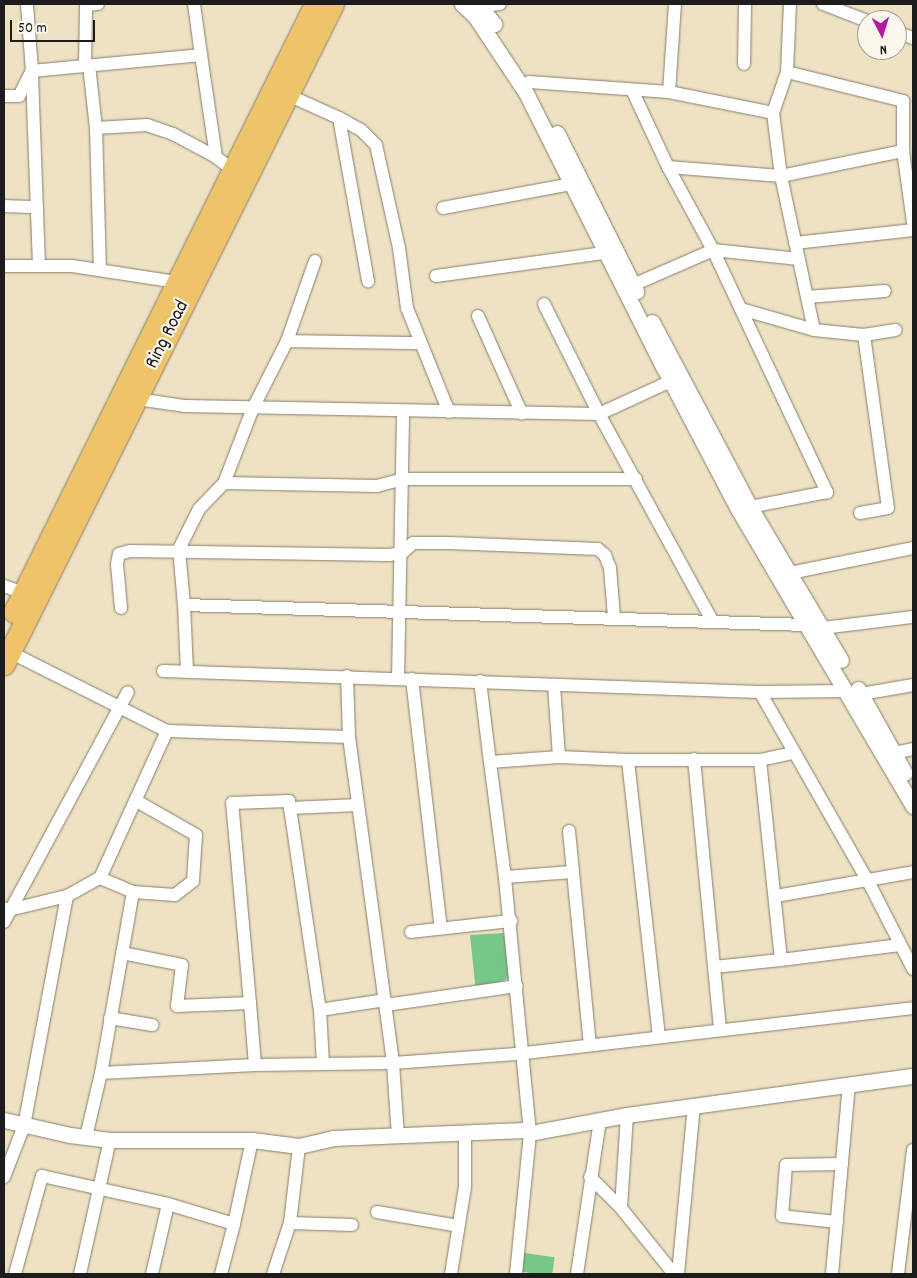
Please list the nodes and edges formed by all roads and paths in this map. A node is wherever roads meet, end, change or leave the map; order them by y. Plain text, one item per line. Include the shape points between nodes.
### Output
1 (27, 4) edge
2 (90, 4) edge
3 (194, 4) edge
4 (500, 4) edge
5 (675, 4) edge
6 (745, 4) edge
7 (790, 4) edge
8 (823, 4) edge
9 (327, 5) edge
10 (473, 6) edge
11 (857, 17) edge
12 (501, 44) junction
13 (201, 55) junction
14 (744, 64) dead end
15 (87, 65) junction
16 (32, 71) junction
17 (787, 72) junction
18 (529, 82) junction
19 (632, 90) junction
20 (669, 92) junction
21 (288, 95) junction
22 (4, 96) edge
23 (908, 102) edge
24 (774, 113) junction
25 (339, 118) junction
26 (96, 128) junction
27 (903, 151) junction
28 (216, 157) junction
29 (668, 167) junction
30 (240, 175) junction
31 (781, 176) junction
32 (571, 184) junction
33 (4, 206) edge
34 (37, 207) junction
35 (443, 208) dead end
36 (913, 222) edge
37 (913, 230) edge
38 (795, 243) junction
39 (714, 250) junction
40 (605, 253) junction
41 (799, 259) junction
42 (315, 261) dead end
43 (4, 266) edge
44 (39, 266) junction
45 (100, 270) junction
46 (436, 276) dead end
47 (368, 281) dead end
48 (176, 282) junction
49 (633, 285) junction
50 (885, 291) dead end
51 (807, 298) junction
52 (544, 304) dead end
53 (741, 308) junction
54 (478, 316) dead end
55 (814, 330) junction
56 (896, 330) dead end
57 (864, 335) junction
58 (287, 341) junction
59 (420, 343) junction
60 (671, 381) junction
61 (137, 399) junction
62 (253, 408) junction
63 (403, 411) junction
64 (449, 412) junction
65 (522, 414) junction
66 (599, 414) junction
67 (636, 479) junction
68 (403, 480) junction
69 (224, 483) junction
70 (750, 506) junction
71 (860, 513) dead end
72 (913, 548) edge
73 (179, 549) junction
74 (402, 554) junction
75 (790, 572) junction
76 (4, 586) edge
77 (24, 593) junction
78 (184, 605) junction
79 (121, 608) dead end
80 (401, 610) junction
81 (614, 617) junction
82 (913, 617) edge
83 (713, 622) junction
84 (808, 625) junction
85 (823, 628) junction
86 (6, 649) edge
87 (163, 671) dead end
88 (187, 671) junction
89 (347, 676) junction
90 (398, 678) junction
91 (412, 678) junction
92 (480, 681) junction
93 (554, 685) junction
94 (913, 685) edge
95 (128, 692) dead end
96 (760, 692) junction
97 (854, 693) junction
98 (118, 708) junction
99 (868, 719) junction
100 (167, 731) junction
101 (348, 737) junction
102 (913, 750) edge
103 (792, 753) junction
104 (894, 753) junction
105 (559, 757) junction
106 (694, 759) junction
107 (628, 760) junction
108 (760, 760) junction
109 (490, 762) junction
110 (913, 787) edge
111 (135, 800) junction
112 (358, 805) junction
113 (913, 806) edge
114 (290, 808) junction
115 (569, 831) dead end
116 (573, 872) junction
117 (913, 872) edge
118 (506, 877) junction
119 (100, 878) junction
120 (868, 881) junction
121 (133, 892) junction
122 (67, 896) junction
123 (776, 896) junction
124 (5, 913) edge
125 (511, 920) junction
126 (441, 928) junction
127 (410, 932) dead end
128 (900, 945) junction
129 (122, 953) junction
130 (781, 960) junction
131 (714, 967) junction
132 (913, 969) edge
133 (517, 986) junction
134 (385, 1002) junction
135 (250, 1003) junction
136 (913, 1008) edge
137 (320, 1010) junction
138 (110, 1018) junction
139 (152, 1025) dead end
140 (720, 1030) junction
141 (659, 1037) junction
142 (590, 1045) junction
143 (525, 1053) junction
144 (324, 1063) junction
145 (393, 1063) junction
146 (255, 1065) junction
147 (101, 1073) junction
148 (913, 1076) edge
149 (849, 1085) junction
150 (694, 1106) junction
151 (627, 1115) junction
152 (4, 1120) edge
153 (600, 1120) junction
154 (24, 1126) junction
155 (530, 1133) junction
156 (465, 1134) junction
157 (398, 1136) junction
158 (86, 1137) junction
159 (110, 1140) junction
160 (252, 1140) junction
161 (299, 1146) junction
162 (913, 1150) edge
163 (842, 1164) junction
164 (4, 1178) edge
165 (590, 1178) junction
166 (99, 1189) junction
167 (168, 1204) junction
168 (621, 1208) junction
169 (378, 1212) dead end
170 (837, 1222) junction
171 (290, 1223) junction
172 (234, 1224) junction
173 (352, 1225) dead end
174 (458, 1226) junction
175 (579, 1272) edge
176 (15, 1274) edge
177 (80, 1274) edge
178 (152, 1274) edge
179 (221, 1274) edge
180 (273, 1274) edge
181 (451, 1274) edge
182 (516, 1274) edge
183 (676, 1274) edge
184 (832, 1274) edge
185 (898, 1274) edge

1 - 16 street
2 - 15 street
3 - 13 street
4 - 10 street
5 - 20 street
6 - 14 street
7 - 17 street
8 - 11 street
9 - 21 highway, Ring Road
9 - 30 highway, Ring Road
10 - 12 street
12 - 18 street
12 - 32 street
13 - 15 street
13 - 28 street
15 - 16 street
15 - 26 street
16 - 22 street via 19,96
16 - 34 street
17 - 23 street
17 - 24 street
18 - 19 street
18 - 49 street
19 - 20 street
19 - 29 street
20 - 24 street
21 - 25 street
21 - 30 highway, Ring Road
23 - 27 street
24 - 31 street
25 - 47 street
25 - 59 street via 361,130 376,145 399,248 407,308
26 - 28 street via 147,125 173,134
26 - 45 street
27 - 31 street
27 - 36 street
28 - 30 street
29 - 31 street
29 - 39 street
30 - 48 highway, Ring Road
30 - 61 highway, Ring Road
31 - 38 street
32 - 35 street
32 - 40 street
33 - 34 street
34 - 44 street
37 - 38 street
38 - 41 street
39 - 41 street
39 - 49 street
39 - 53 street
40 - 46 street
40 - 60 street
41 - 51 street
42 - 58 street
43 - 44 street
44 - 45 street
45 - 48 street
48 - 77 highway, Ring Road
49 - 70 street
50 - 51 street
51 - 55 street
52 - 66 street
53 - 55 street
53 - 70 street via 827,492
54 - 65 street
55 - 57 street
56 - 57 street
57 - 71 street via 888,508
58 - 59 street
58 - 62 street
59 - 64 street
60 - 66 street
60 - 84 street via 738,509
61 - 62 street via 185,406
61 - 86 highway, Ring Road
62 - 63 street
62 - 69 street
63 - 64 street
63 - 68 street
64 - 65 street
65 - 66 street
66 - 67 street
67 - 68 street
67 - 83 street
68 - 69 street via 377,486
68 - 74 street
69 - 73 street via 200,509
70 - 75 street
72 - 75 street
73 - 74 street
73 - 78 street
73 - 79 street via 119,554
74 - 80 street
74 - 81 street via 413,543 598,549 605,555 610,568
75 - 85 street
76 - 77 street
77 - 86 highway, Ring Road
78 - 80 street
78 - 88 street
80 - 81 street
80 - 90 street
81 - 83 street
82 - 85 street
83 - 84 street
84 - 97 street
85 - 97 street
86 - 98 street
87 - 88 street
88 - 89 street
89 - 90 street
89 - 101 street
90 - 91 street
91 - 92 street
91 - 126 street
92 - 93 street
92 - 109 street
93 - 96 street
93 - 105 street
94 - 97 street
95 - 98 street
96 - 97 street
96 - 103 street
97 - 99 street
98 - 100 street
98 - 124 street
99 - 104 street
99 - 113 street
100 - 101 street
100 - 111 street
101 - 112 street
102 - 104 street
103 - 108 street
103 - 120 street
104 - 110 street
105 - 107 street
105 - 109 street
106 - 107 street
106 - 108 street
106 - 131 street
107 - 141 street
108 - 123 street
109 - 118 street
111 - 119 street
111 - 121 street via 196,835 193,881 175,895
112 - 114 street
112 - 134 street
114 - 135 street via 289,801 232,802
114 - 137 street
115 - 116 street
116 - 118 street
116 - 142 street
117 - 120 street
118 - 125 street
119 - 121 street
119 - 122 street
120 - 123 street
120 - 128 street
121 - 129 street
122 - 124 street
122 - 154 street
123 - 130 street
125 - 126 street
125 - 133 street
126 - 127 street
128 - 130 street
128 - 132 street
129 - 135 street via 182,965 177,1006
129 - 138 street
130 - 131 street
131 - 140 street
133 - 134 street
133 - 143 street
134 - 137 street
134 - 145 street
135 - 146 street
136 - 140 street
137 - 144 street
138 - 139 street
138 - 147 street
140 - 141 street
141 - 142 street
142 - 143 street
143 - 145 street
143 - 155 street
144 - 145 street
144 - 146 street
145 - 157 street
146 - 147 street
147 - 158 street
148 - 149 street
149 - 150 street
149 - 163 street
150 - 151 street
150 - 183 street
151 - 153 street
151 - 168 street
152 - 154 street
153 - 155 street
153 - 165 street
154 - 158 street
154 - 164 street
155 - 156 street via 524,1130
155 - 182 street
156 - 157 street
156 - 174 street via 465,1187
157 - 161 street via 333,1138
158 - 159 street
159 - 160 street
159 - 166 street
160 - 161 street
160 - 172 street
161 - 171 street
162 - 185 street
163 - 170 street
163 - 170 street via 786,1165 785,1174 782,1216
165 - 168 street
165 - 175 street
166 - 167 street
166 - 176 street via 42,1176
166 - 177 street
167 - 172 street
167 - 178 street
168 - 183 street
169 - 174 street
170 - 184 street
171 - 173 street
171 - 180 street
172 - 179 street
174 - 181 street

